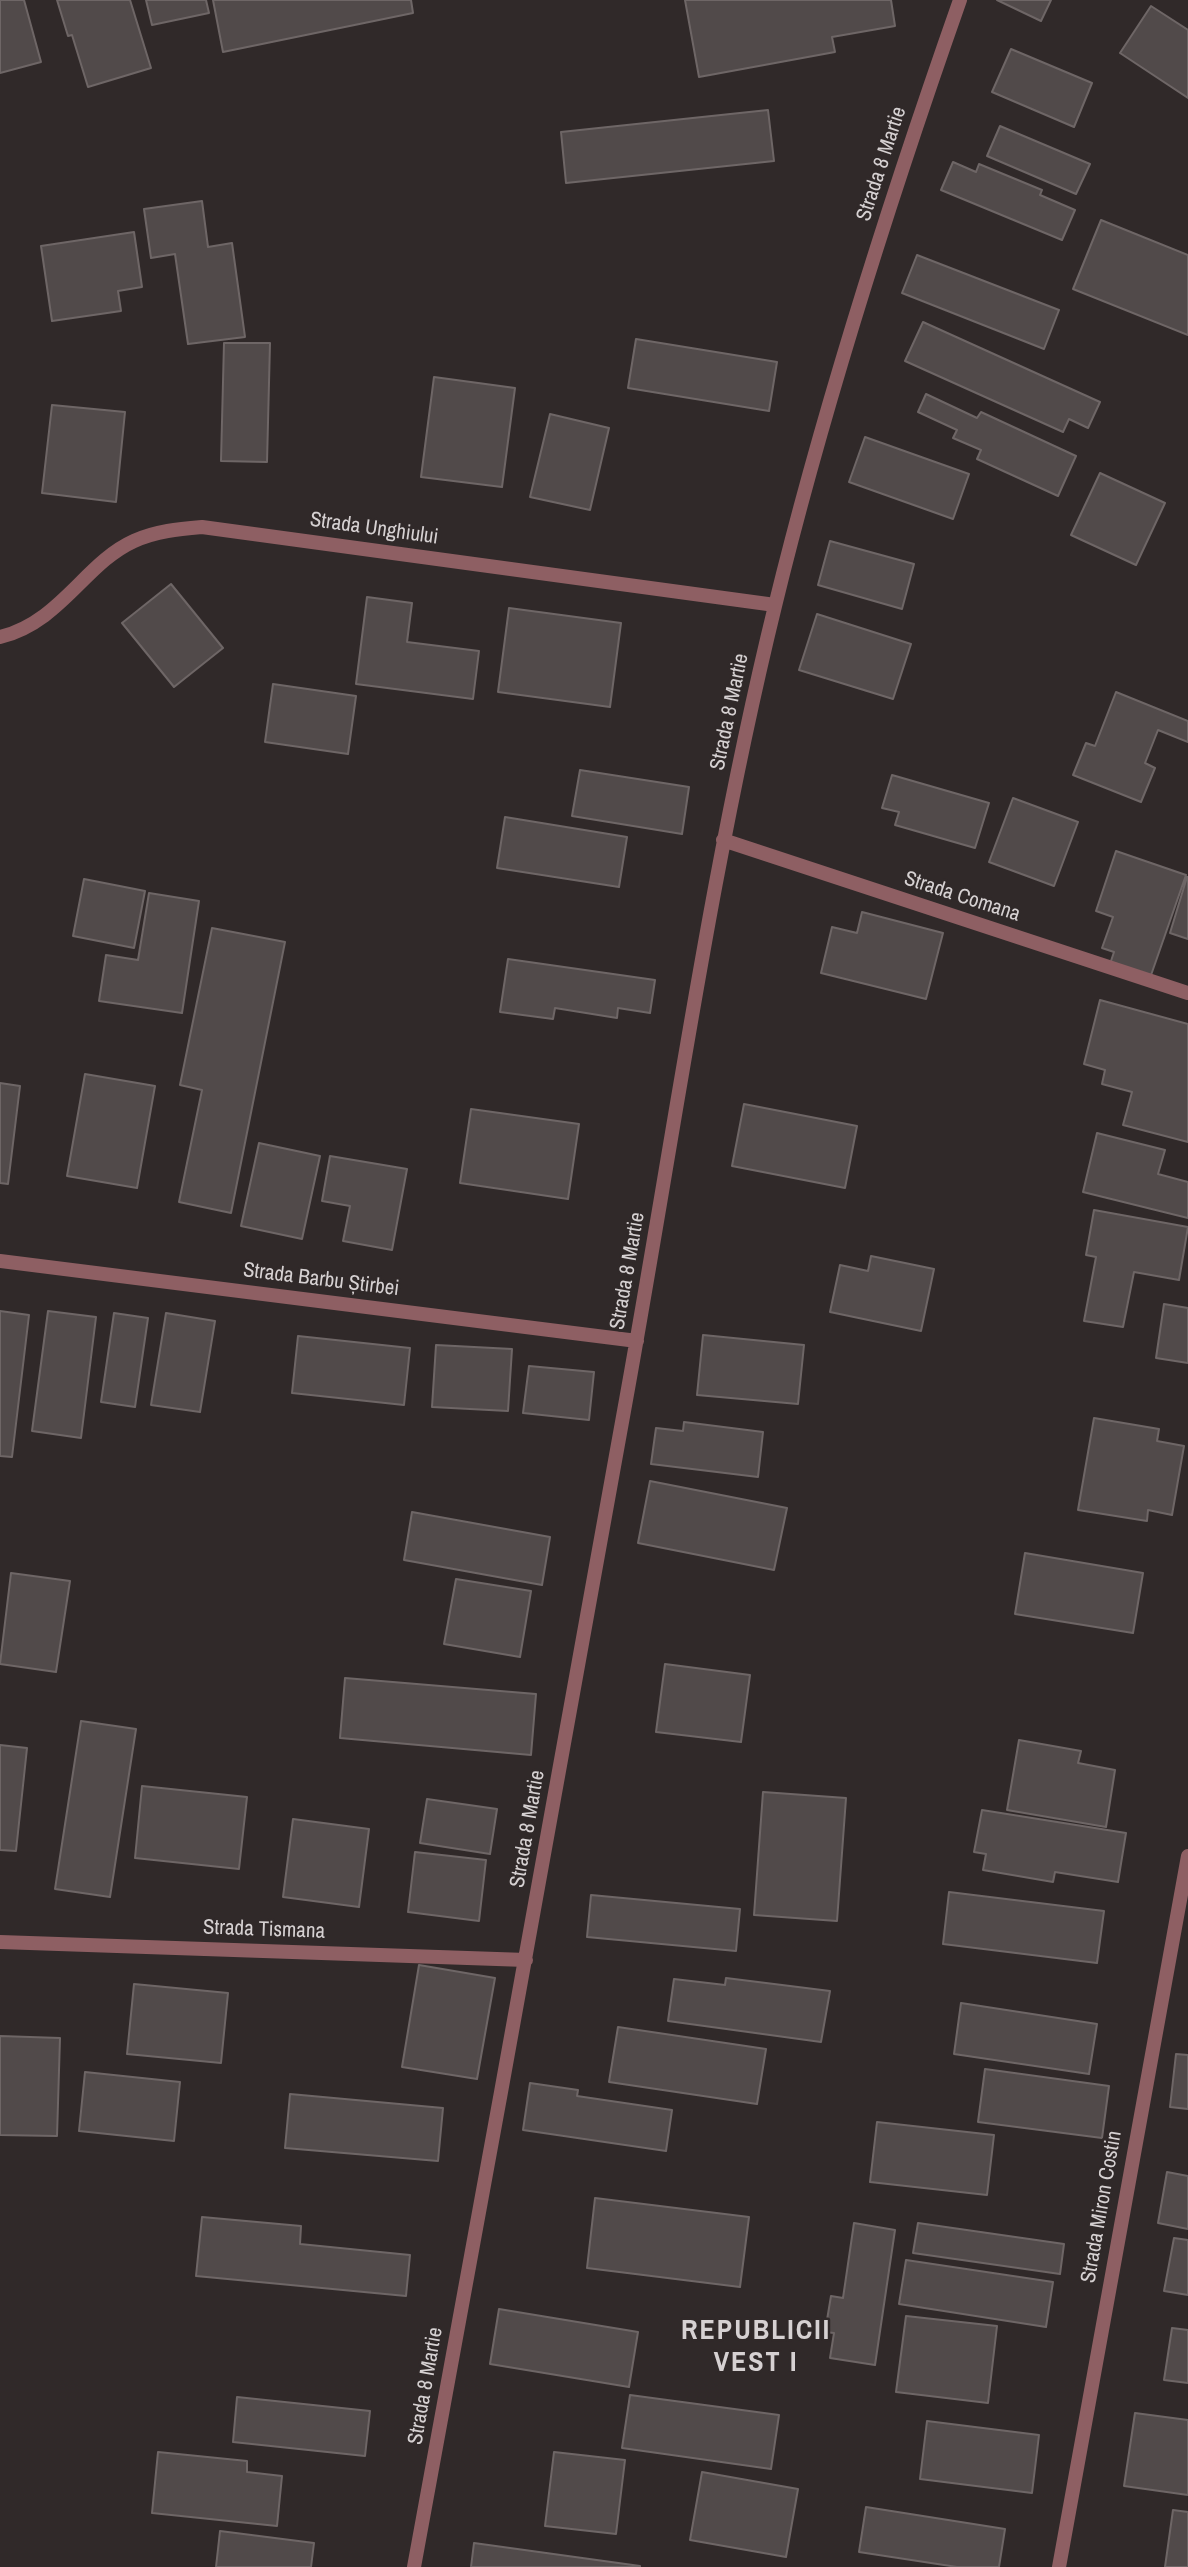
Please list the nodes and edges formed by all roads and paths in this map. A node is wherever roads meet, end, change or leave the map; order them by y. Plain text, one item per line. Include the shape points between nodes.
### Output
1 (960, 0) edge
2 (775, 605) junction
3 (0, 637) edge
4 (723, 840) junction
5 (1188, 993) edge
6 (0, 1261) edge
7 (637, 1341) junction
8 (1188, 1856) edge
9 (0, 1942) edge
10 (526, 1960) junction
11 (414, 2567) edge
12 (1059, 2567) edge

1 - 2 street, Strada 8 Martie via 908,147 830,402
2 - 3 street, Strada Unghiului via 202,527 168,530 133,541 57,607
2 - 4 street, Strada 8 Martie
4 - 5 street, Strada Comana
4 - 7 street, Strada 8 Martie
6 - 7 street, Strada Barbu Știrbei
7 - 10 street, Strada 8 Martie
8 - 12 street, Strada Miron Costin
9 - 10 street, Strada Tismana
10 - 11 street, Strada 8 Martie

